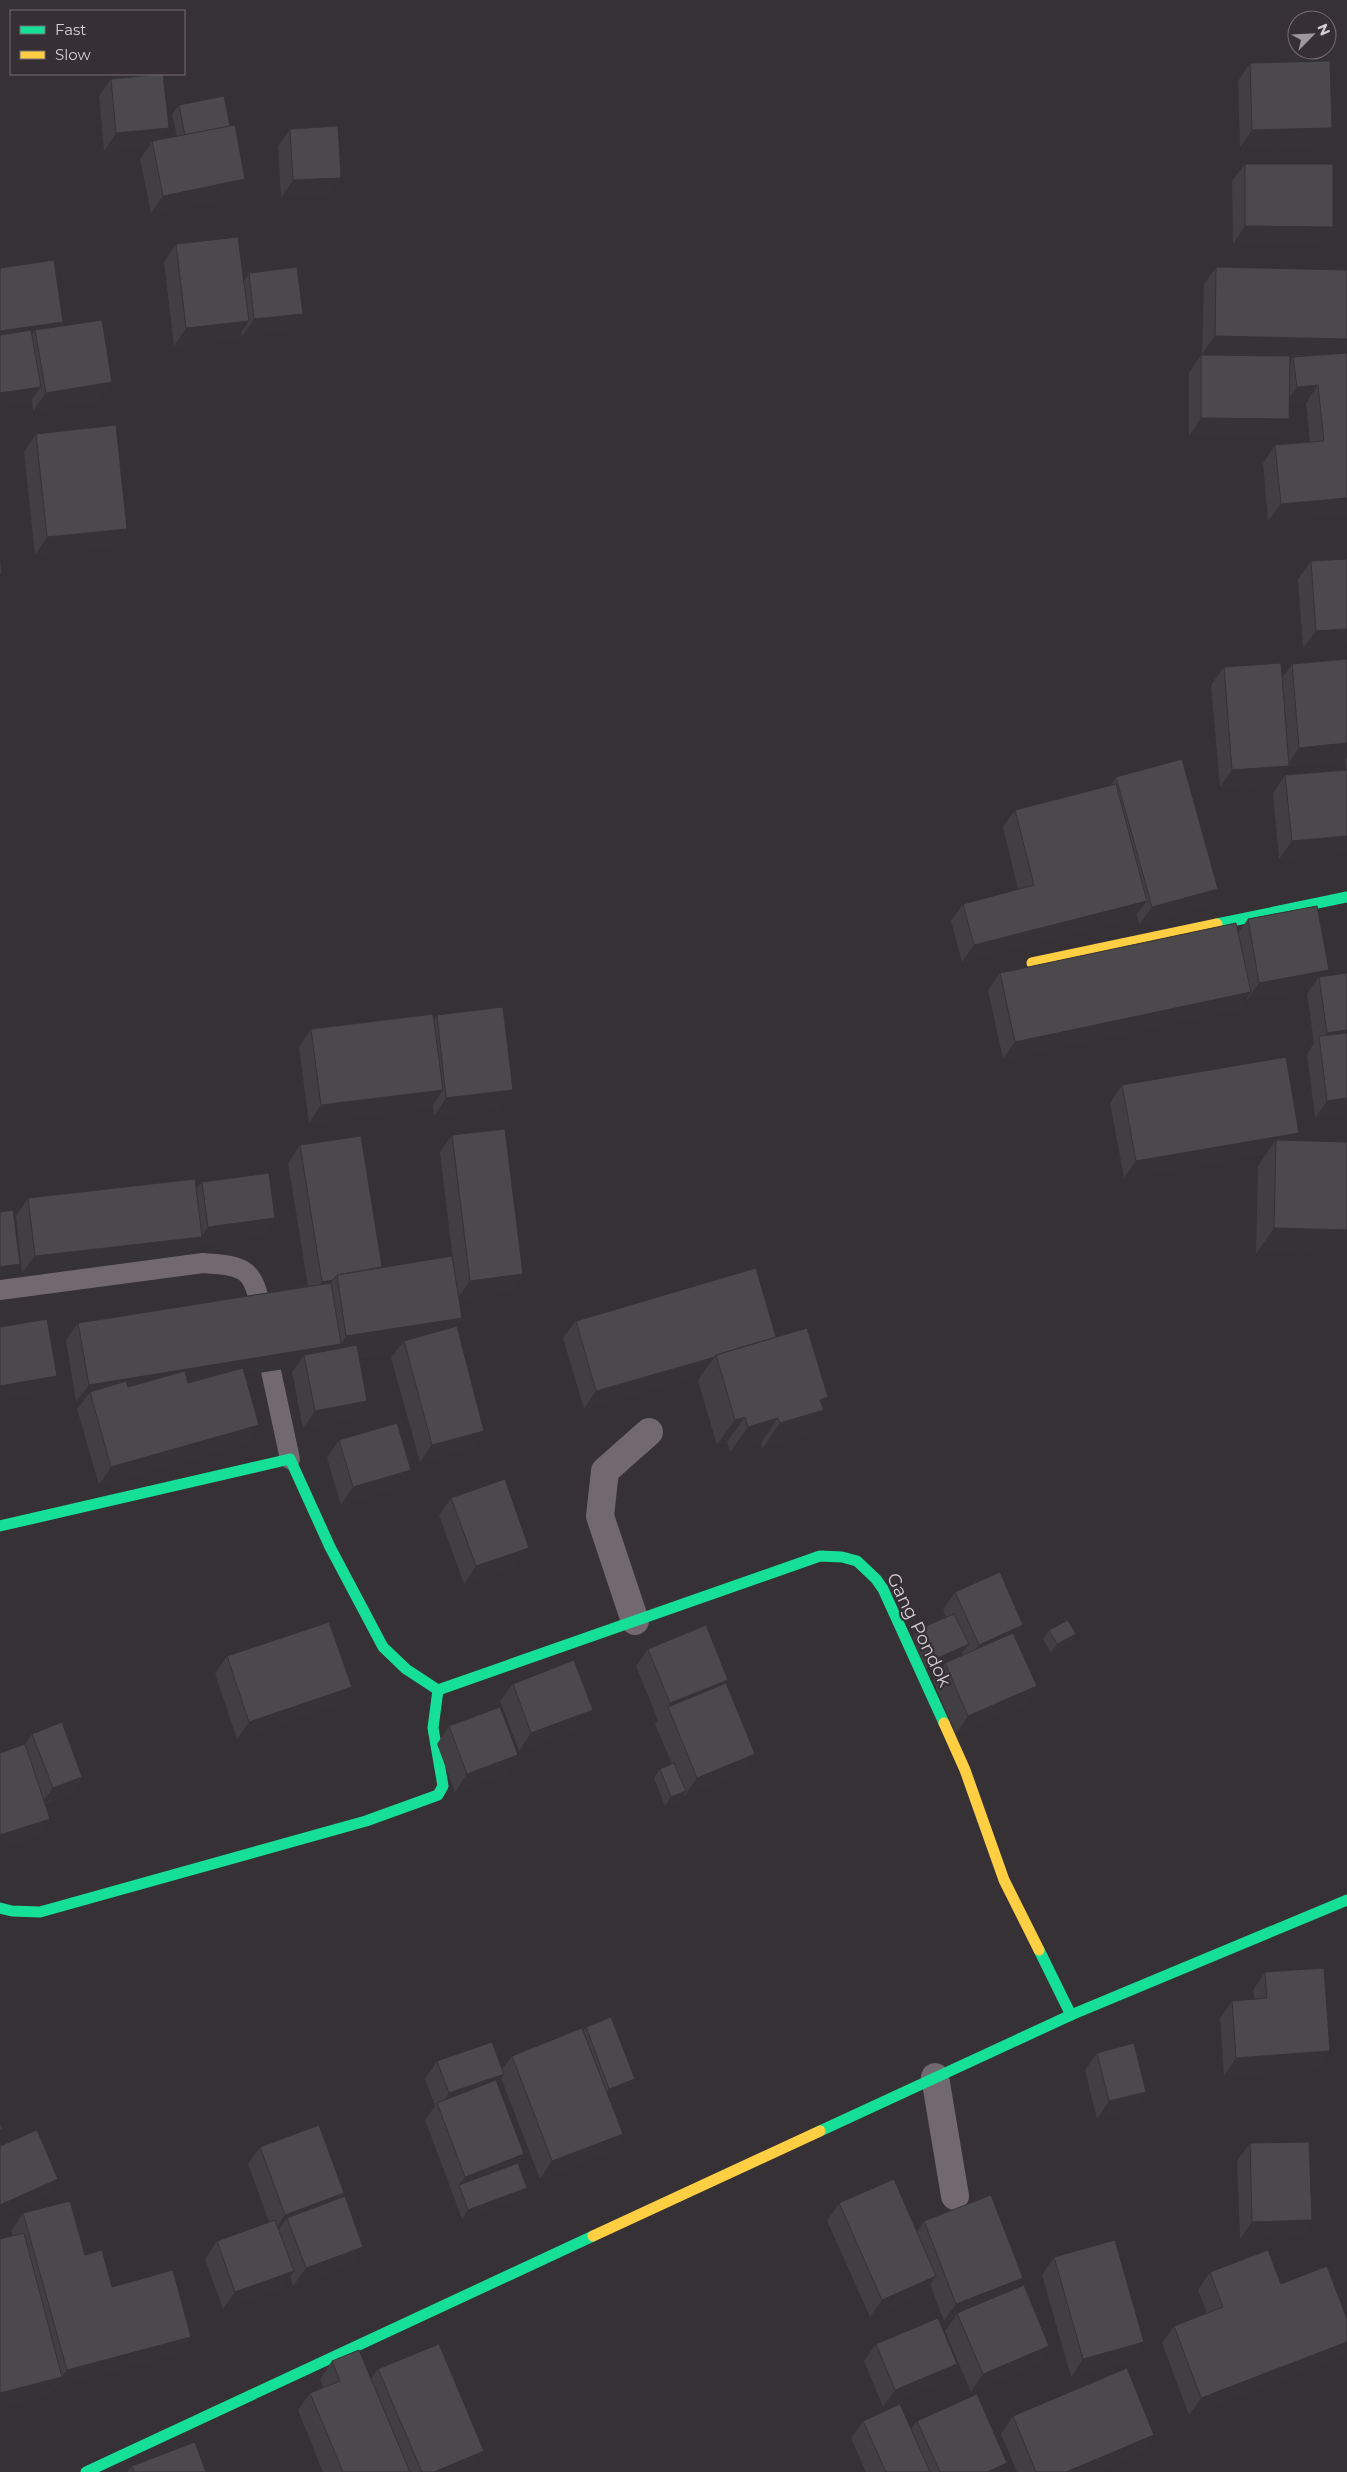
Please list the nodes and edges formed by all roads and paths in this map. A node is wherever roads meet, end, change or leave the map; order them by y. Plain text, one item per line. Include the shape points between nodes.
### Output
1 (1347, 897) edge
2 (1032, 962) dead end
3 (0, 1290) edge
4 (261, 1309) edge
5 (271, 1371) edge
6 (649, 1432) dead end
7 (290, 1459) junction
8 (0, 1526) edge
9 (635, 1621) junction
10 (438, 1690) junction
11 (1347, 1900) edge
12 (0, 1908) edge
13 (1072, 2015) junction
14 (935, 2077) junction
15 (955, 2196) dead end
16 (86, 2472) edge

1 - 2 street
3 - 4 lane via 202,1263 229,1265 248,1273 257,1285
5 - 7 lane
6 - 9 street via 605,1471 600,1516
7 - 8 street
7 - 10 street via 330,1546 383,1647 406,1669
9 - 10 street, Gang Pondok
9 - 13 street, Gang Pondok via 820,1556 848,1556 870,1569 883,1589 965,1770 1004,1880
10 - 12 street via 433,1728 443,1786 438,1795 426,1801 366,1821 40,1912
11 - 13 street
13 - 14 street
14 - 15 street
14 - 16 street

